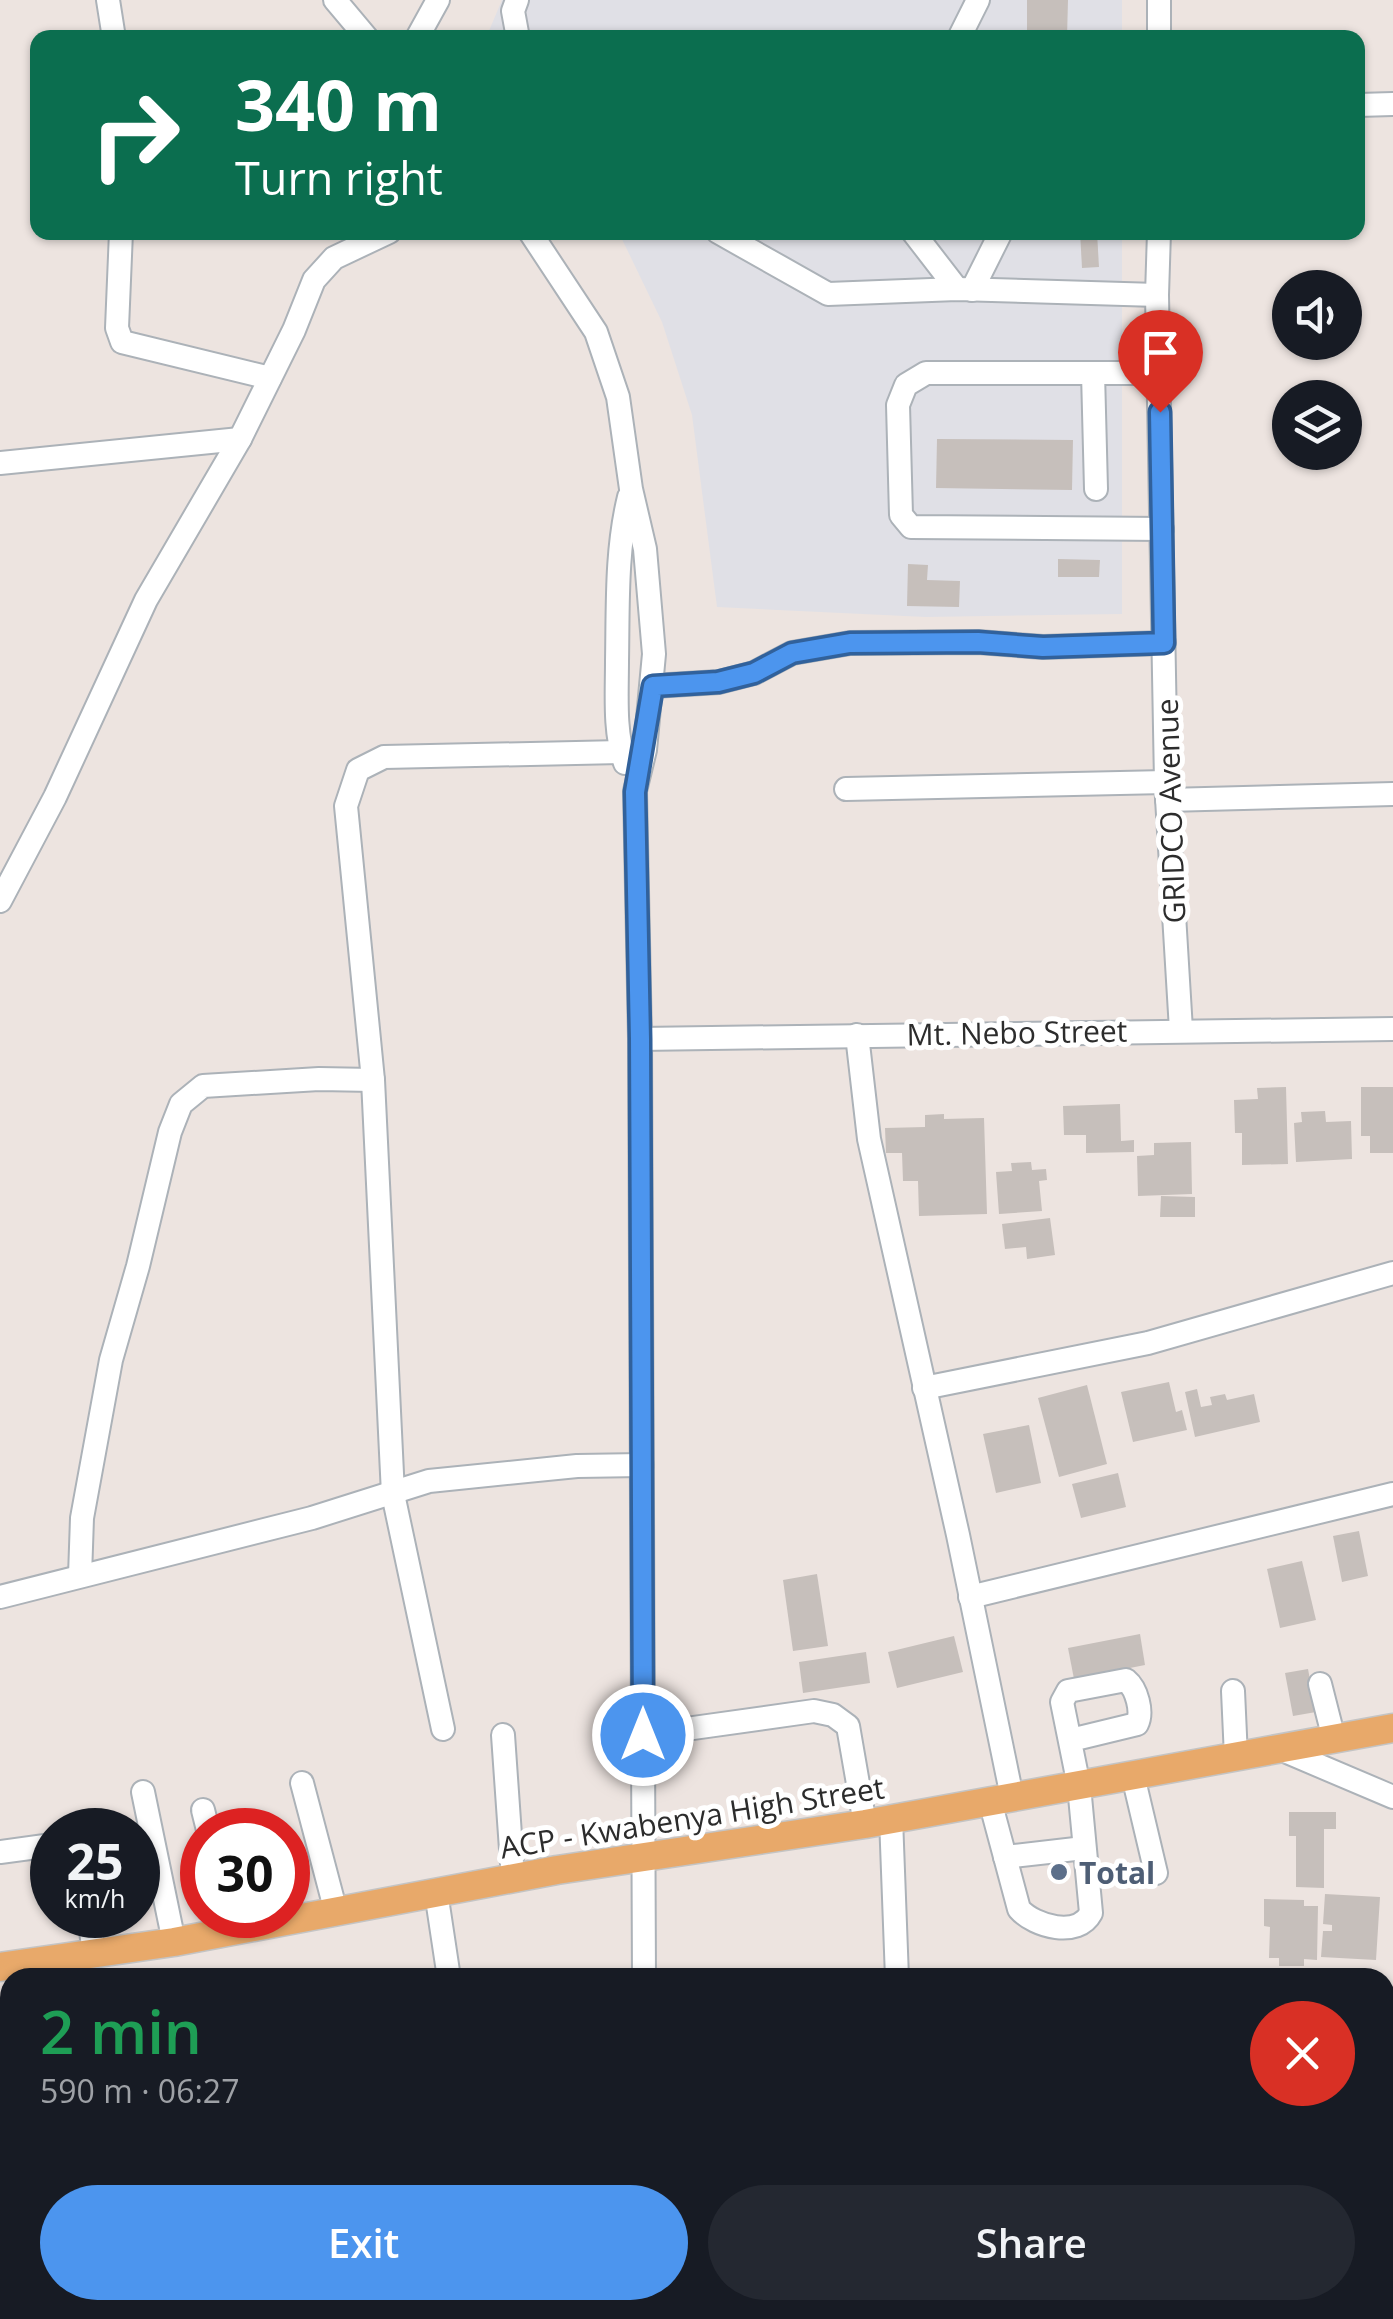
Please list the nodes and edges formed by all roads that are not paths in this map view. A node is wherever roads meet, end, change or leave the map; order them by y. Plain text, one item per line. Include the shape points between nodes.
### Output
1 (108, 0) edge
2 (335, 0) edge
3 (438, 0) edge
4 (518, 0) edge
5 (978, 0) edge
6 (1159, 0) edge
7 (113, 30) edge
8 (360, 30) edge
9 (421, 30) edge
10 (517, 30) edge
11 (963, 30) edge
12 (1159, 30) edge
13 (1393, 104) edge
14 (1365, 105) edge
15 (121, 240) edge
16 (372, 240) edge
17 (535, 240) edge
18 (732, 240) edge
19 (920, 240) edge
20 (997, 240) edge
21 (1159, 240) edge
22 (965, 290) junction
23 (1157, 295) junction
24 (1093, 373) junction
25 (1160, 373) junction
26 (270, 378) junction
27 (240, 439) junction
28 (0, 463) edge
29 (632, 488) junction
30 (1096, 489) dead end
31 (1162, 529) junction
32 (1164, 643) junction
33 (653, 686) junction
34 (621, 752) junction
35 (846, 789) dead end
36 (1167, 791) junction
37 (635, 792) junction
38 (1393, 794) edge
39 (0, 902) edge
40 (1393, 1029) edge
41 (1181, 1030) junction
42 (857, 1035) junction
43 (640, 1039) junction
44 (373, 1080) junction
45 (1393, 1273) edge
46 (924, 1388) junction
47 (642, 1466) junction
48 (393, 1494) junction
49 (1393, 1494) edge
50 (80, 1576) junction
51 (970, 1597) junction
52 (0, 1598) edge
53 (1320, 1684) dead end
54 (1233, 1690) dead end
55 (1393, 1728) edge
56 (443, 1730) dead end
57 (503, 1734) dead end
58 (643, 1735) junction
59 (1334, 1739) junction
60 (1071, 1740) dead end
61 (1280, 1749) junction
62 (1236, 1757) junction
63 (1133, 1776) junction
64 (302, 1783) dead end
65 (1079, 1786) junction
66 (143, 1792) dead end
67 (1393, 1798) edge
68 (1001, 1799) junction
69 (878, 1821) junction
70 (30, 1848) edge
71 (1084, 1848) junction
72 (0, 1852) edge
73 (644, 1856) junction
74 (1006, 1857) junction
75 (1156, 1873) dead end
76 (514, 1878) junction
77 (436, 1892) junction
78 (336, 1912) junction
79 (310, 1915) edge
80 (91, 1938) edge
81 (186, 1938) edge
82 (174, 1942) junction
83 (94, 1955) junction
84 (0, 1967) edge
85 (447, 1968) edge
86 (644, 1968) edge
87 (895, 1968) edge

1 - 7 street
2 - 8 street
3 - 9 street
4 - 10 street
5 - 11 street
6 - 12 street
13 - 14 street
15 - 26 street via 122,342
16 - 26 street via 334,258 314,280
17 - 29 street via 596,332 618,397
18 - 22 street via 828,294
19 - 22 street
20 - 22 street
21 - 23 street, GRIDCO Avenue
22 - 23 street
23 - 25 street, GRIDCO Avenue
24 - 25 street
24 - 30 street
24 - 31 street via 926,373 906,384 898,405 900,515 911,528
25 - 31 street, GRIDCO Avenue
26 - 27 street
27 - 28 street
27 - 39 street via 146,600
29 - 33 street via 645,550
29 - 34 street via 618,577
31 - 32 street, GRIDCO Avenue
32 - 33 street via 850,643 792,653 718,682
32 - 36 street, GRIDCO Avenue
33 - 37 street
34 - 37 street
34 - 44 street via 384,757 358,770 346,806
35 - 36 street
36 - 38 street
36 - 41 street, GRIDCO Avenue
37 - 43 street
40 - 41 street, Mt. Nebo Street
41 - 42 street, Mt. Nebo Street
42 - 43 street, Mt. Nebo Street
42 - 46 street via 870,1140
43 - 47 street
44 - 48 street
44 - 50 street via 203,1086 181,1104 111,1360 82,1518
45 - 46 street via 1148,1342
46 - 51 street
47 - 48 street via 462,1476
47 - 58 street
48 - 50 street
48 - 56 street
49 - 51 street
50 - 52 street
51 - 68 street
53 - 59 street
54 - 62 street
55 - 59 main road, ACP - Kwabenya High Street
57 - 76 street
58 - 69 street via 796,1712 834,1715 848,1726
58 - 73 street
59 - 61 main road, ACP - Kwabenya High Street
60 - 65 street
61 - 62 main road, ACP - Kwabenya High Street
61 - 67 street
62 - 63 main road, ACP - Kwabenya High Street
63 - 65 main road, ACP - Kwabenya High Street
63 - 75 street
64 - 78 street
65 - 68 main road, ACP - Kwabenya High Street
65 - 71 street
66 - 82 street
68 - 69 main road, ACP - Kwabenya High Street
68 - 74 street
69 - 73 main road, ACP - Kwabenya High Street
69 - 87 street
70 - 72 street
71 - 74 street
71 - 74 street via 1090,1913 1077,1928 1028,1920
73 - 76 main road, ACP - Kwabenya High Street
73 - 86 street
76 - 77 main road, ACP - Kwabenya High Street
77 - 78 main road, ACP - Kwabenya High Street
77 - 85 street
78 - 79 main road, ACP - Kwabenya High Street
80 - 83 street
81 - 82 main road, ACP - Kwabenya High Street
82 - 83 main road, ACP - Kwabenya High Street
83 - 84 main road, ACP - Kwabenya High Street

